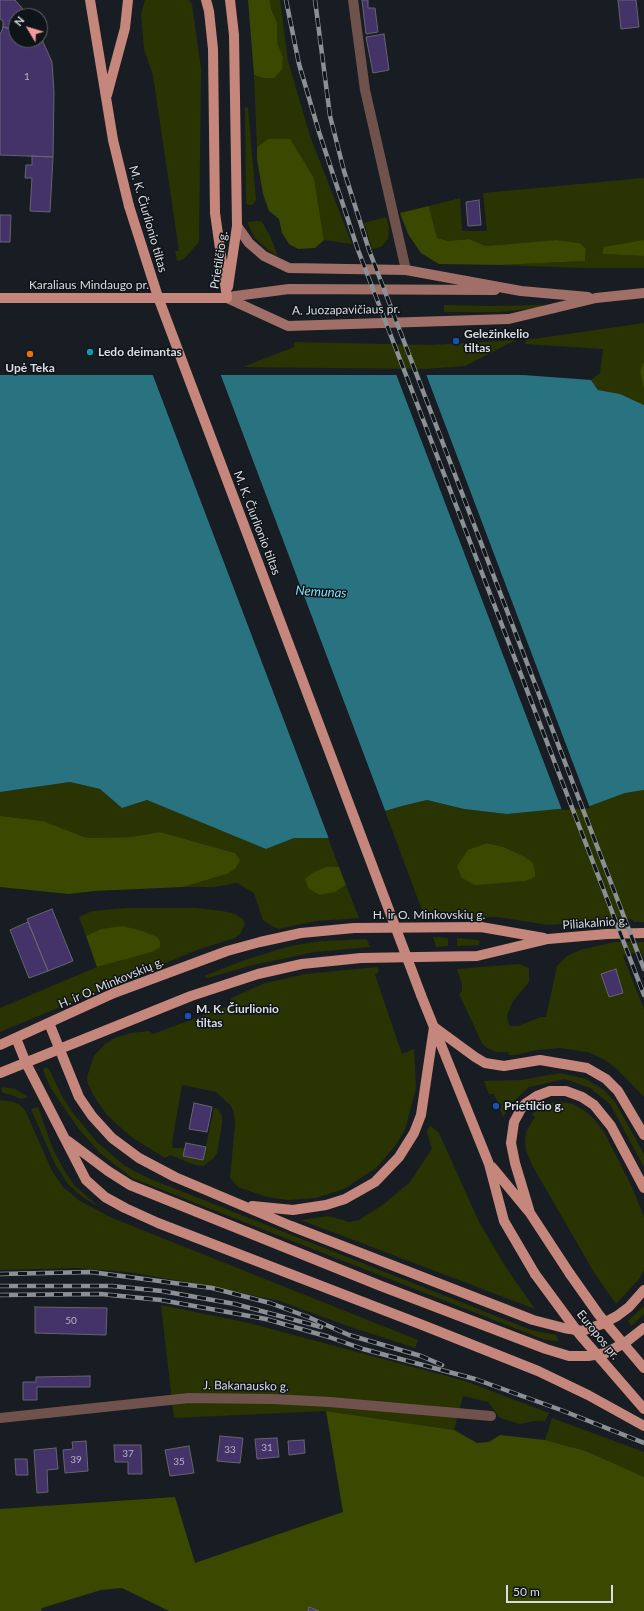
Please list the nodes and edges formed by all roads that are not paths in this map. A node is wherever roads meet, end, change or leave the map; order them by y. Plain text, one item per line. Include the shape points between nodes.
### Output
1 (128, 0) edge
2 (206, 0) edge
3 (230, 0) edge
4 (353, 0) edge
5 (89, 1) edge
6 (106, 99) junction
7 (237, 226) junction
8 (406, 270) junction
9 (521, 291) junction
10 (644, 293) edge
11 (0, 298) edge
12 (226, 298) junction
13 (596, 298) junction
14 (644, 933) edge
15 (548, 939) junction
16 (49, 1023) junction
17 (434, 1027) junction
18 (16, 1038) junction
19 (0, 1045) edge
20 (61, 1049) junction
21 (26, 1063) junction
22 (0, 1073) edge
23 (644, 1135) edge
24 (66, 1140) junction
25 (490, 1164) junction
26 (644, 1188) edge
27 (242, 1205) junction
28 (530, 1212) junction
29 (644, 1290) edge
30 (644, 1328) edge
31 (644, 1368) edge
32 (644, 1409) edge
33 (491, 1416) dead end
34 (0, 1418) edge
35 (644, 1426) edge

1 - 6 main road via 125,28
2 - 12 main road, Prietilčio g. via 213,49 215,213
3 - 7 main road, Prietilčio g. via 234,34
4 - 8 street via 365,90
5 - 6 main road
6 - 17 main road, M. K. Čiurlionio tiltas, bridge via 129,206 158,297
7 - 8 main road, A. Juozapavičiaus pr. via 249,243 264,256 289,268
7 - 12 main road, Prietilčio g.
8 - 9 main road, A. Juozapavičiaus pr.
9 - 12 main road, A. Juozapavičiaus pr. via 289,289
9 - 13 main road, A. Juozapavičiaus pr.
10 - 13 main road, A. Juozapavičiaus pr.
11 - 12 main road, Karaliaus Mindaugo pr.
12 - 13 main road, A. Juozapavičiaus pr. via 288,326 509,319
14 - 15 main road, Piliakalnio g.
15 - 16 main road, H. ir O. Minkovskių g. via 481,927 354,928 300,933 227,951 114,993
15 - 20 main road via 477,956 361,958 302,964 258,974 191,996
16 - 18 main road, H. ir O. Minkovskių g.
16 - 20 main road
17 - 23 main road via 485,1062 504,1066 540,1060 587,1068 606,1079 618,1091
17 - 25 main road
17 - 27 main road via 421,1115 414,1133 399,1157 375,1182 345,1199 319,1206 293,1210
18 - 19 main road, H. ir O. Minkovskių g.
18 - 21 main road
20 - 21 main road
20 - 27 main road via 79,1096 92,1116 112,1138 139,1158 169,1174
21 - 22 main road
21 - 24 main road
24 - 30 main road via 130,1185 546,1349 569,1356 606,1353
24 - 35 main road via 86,1180 105,1197 125,1208 538,1372 588,1395
25 - 28 main road
25 - 32 main road, Europos pr., bridge via 504,1221 535,1274 580,1335
26 - 28 main road via 611,1126 594,1105 566,1091 550,1090 525,1104 514,1122 511,1143
27 - 29 main road via 526,1317 564,1328 582,1331 602,1324 629,1307
28 - 31 main road, Europos pr., bridge via 570,1274
33 - 34 street, J. Bakanausko g. via 330,1402 189,1398

